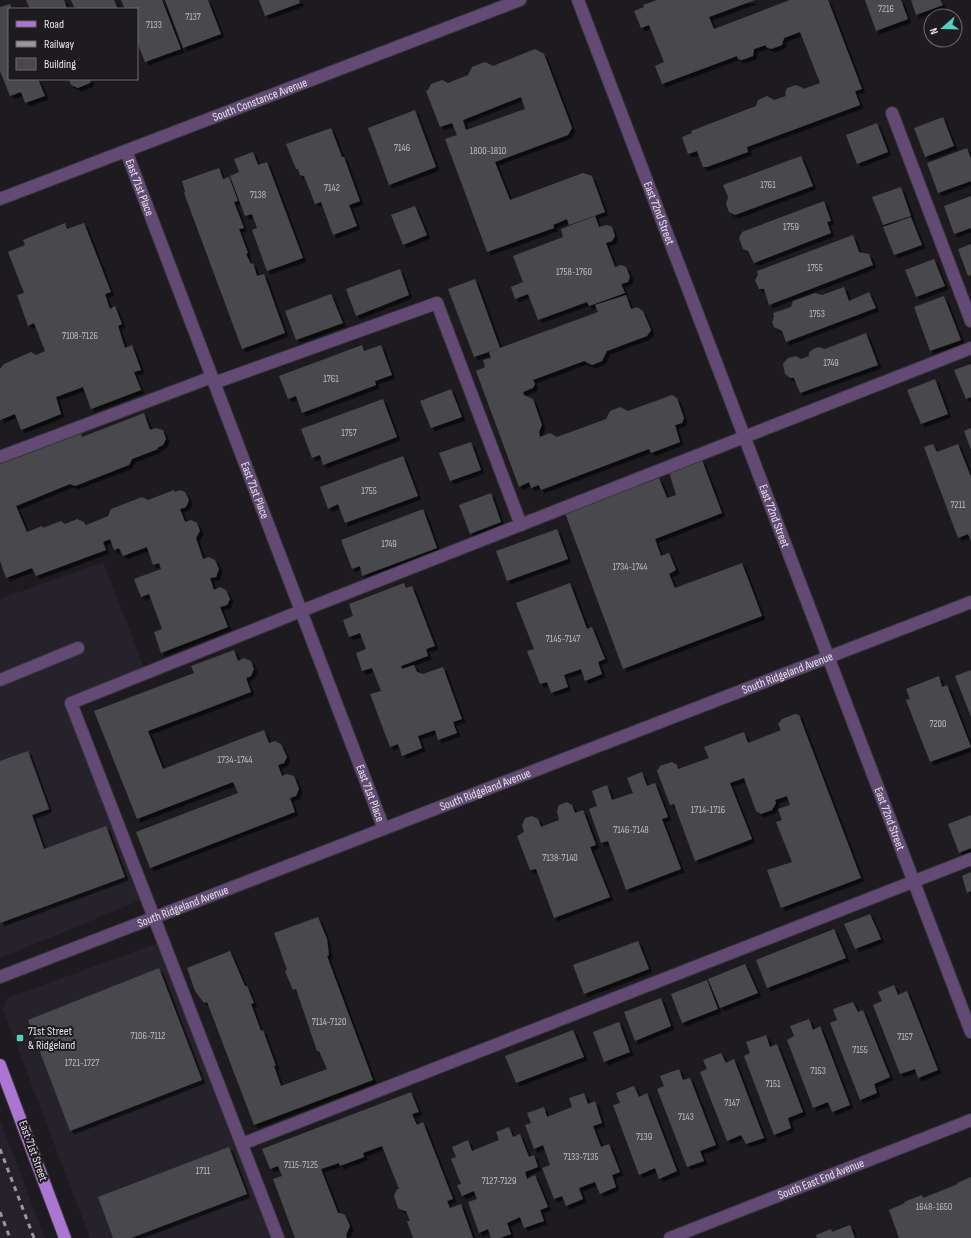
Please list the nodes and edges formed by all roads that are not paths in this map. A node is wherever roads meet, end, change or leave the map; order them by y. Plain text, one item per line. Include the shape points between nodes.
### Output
1 (520, 0) edge
2 (578, 0) edge
3 (892, 113) dead end
4 (126, 151) junction
5 (0, 200) edge
6 (971, 321) edge
7 (971, 348) edge
8 (213, 380) junction
9 (745, 437) junction
10 (0, 457) edge
11 (521, 526) junction
12 (971, 602) edge
13 (301, 611) junction
14 (78, 648) dead end
15 (828, 657) junction
16 (0, 680) edge
17 (384, 829) junction
18 (971, 859) edge
19 (914, 882) junction
20 (154, 917) junction
21 (0, 977) edge
22 (971, 1032) edge
23 (0, 1065) edge
24 (971, 1120) edge
25 (242, 1144) junction
26 (65, 1238) edge
27 (278, 1238) edge
28 (670, 1238) edge

1 - 4 street, South Constance Avenue
2 - 9 street, East 72nd Street
3 - 6 street
4 - 5 street, South Constance Avenue
4 - 8 street, East 71st Place
7 - 9 street
8 - 10 street
8 - 11 street via 437,303
8 - 13 street, East 71st Place
9 - 11 street
9 - 15 street, East 72nd Street
11 - 13 street
12 - 15 street, South Ridgeland Avenue
13 - 17 street, East 71st Place
13 - 20 street via 71,703
14 - 16 street
15 - 17 street, South Ridgeland Avenue
15 - 19 street, East 72nd Street
17 - 20 street, South Ridgeland Avenue
18 - 19 street
19 - 22 street, East 72nd Street
19 - 25 street
20 - 21 street, South Ridgeland Avenue
20 - 25 street
23 - 26 main road, East 71st Street
24 - 28 street, South East End Avenue
25 - 27 street

